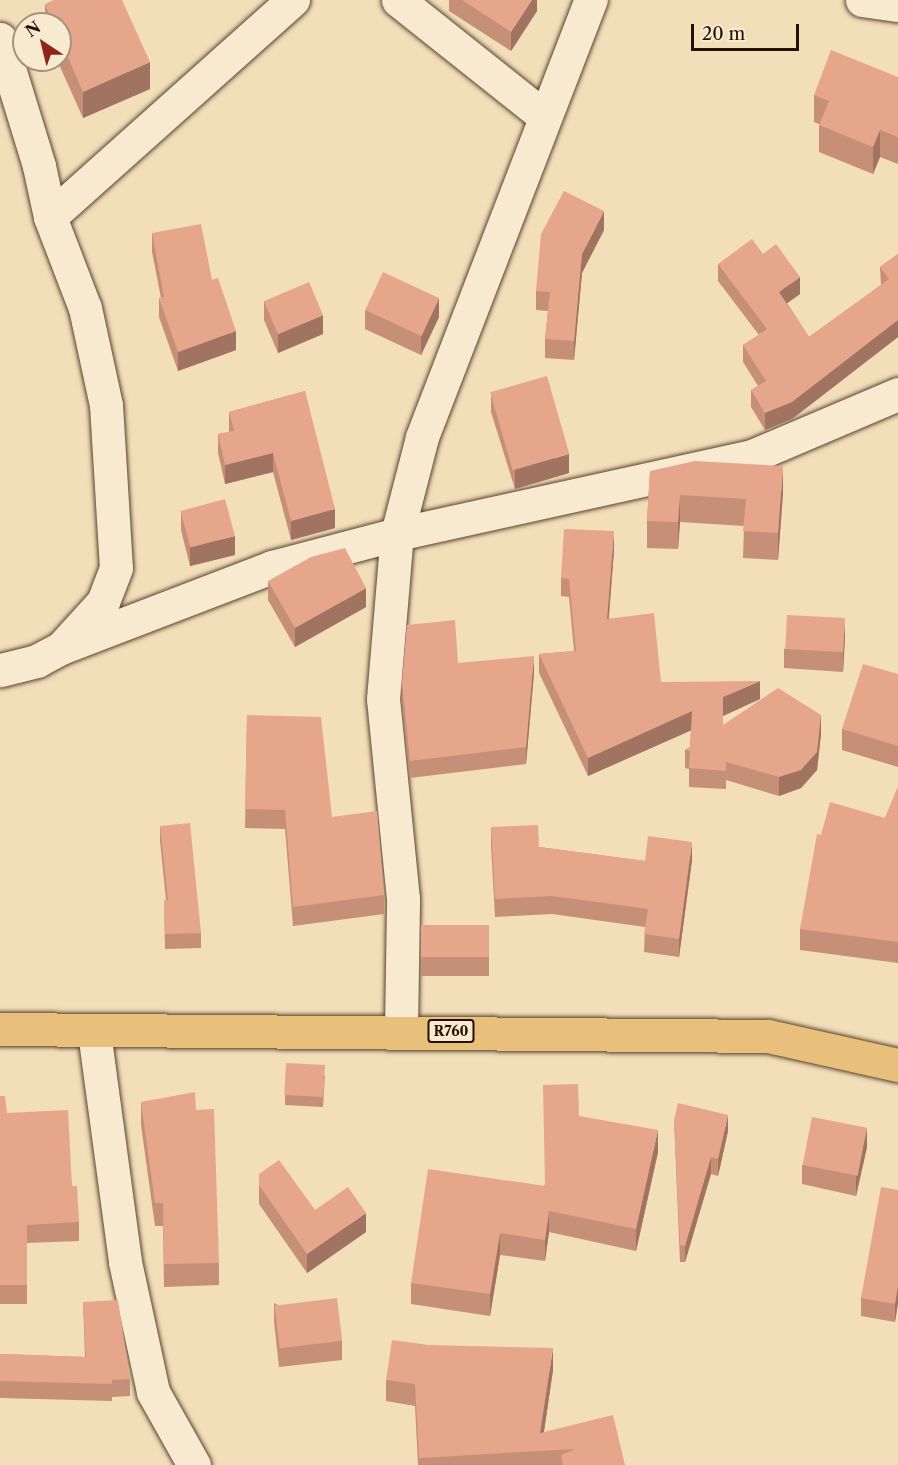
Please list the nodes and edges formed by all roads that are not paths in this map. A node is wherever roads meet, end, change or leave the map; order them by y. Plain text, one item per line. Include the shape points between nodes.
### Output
1 (293, 0) edge
2 (398, 0) edge
3 (862, 0) edge
4 (581, 5) edge
5 (898, 5) edge
6 (1, 47) edge
7 (544, 116) junction
8 (50, 217) junction
9 (898, 394) edge
10 (397, 534) junction
11 (61, 648) junction
12 (0, 670) edge
13 (0, 1029) edge
14 (401, 1031) junction
15 (94, 1032) junction
16 (898, 1065) edge
17 (194, 1465) edge

1 - 8 street
2 - 7 street
3 - 5 street
4 - 7 street
6 - 8 street via 39,166
7 - 10 street via 467,328 422,437
8 - 11 street via 85,308 106,405 116,568 103,602
9 - 10 street via 752,456
10 - 11 street via 272,567
10 - 14 street via 383,699 403,899
11 - 12 street via 37,661
13 - 15 main road, R760
14 - 15 main road, R760
14 - 16 main road, R760 via 768,1036
15 - 17 street via 125,1262 153,1392

